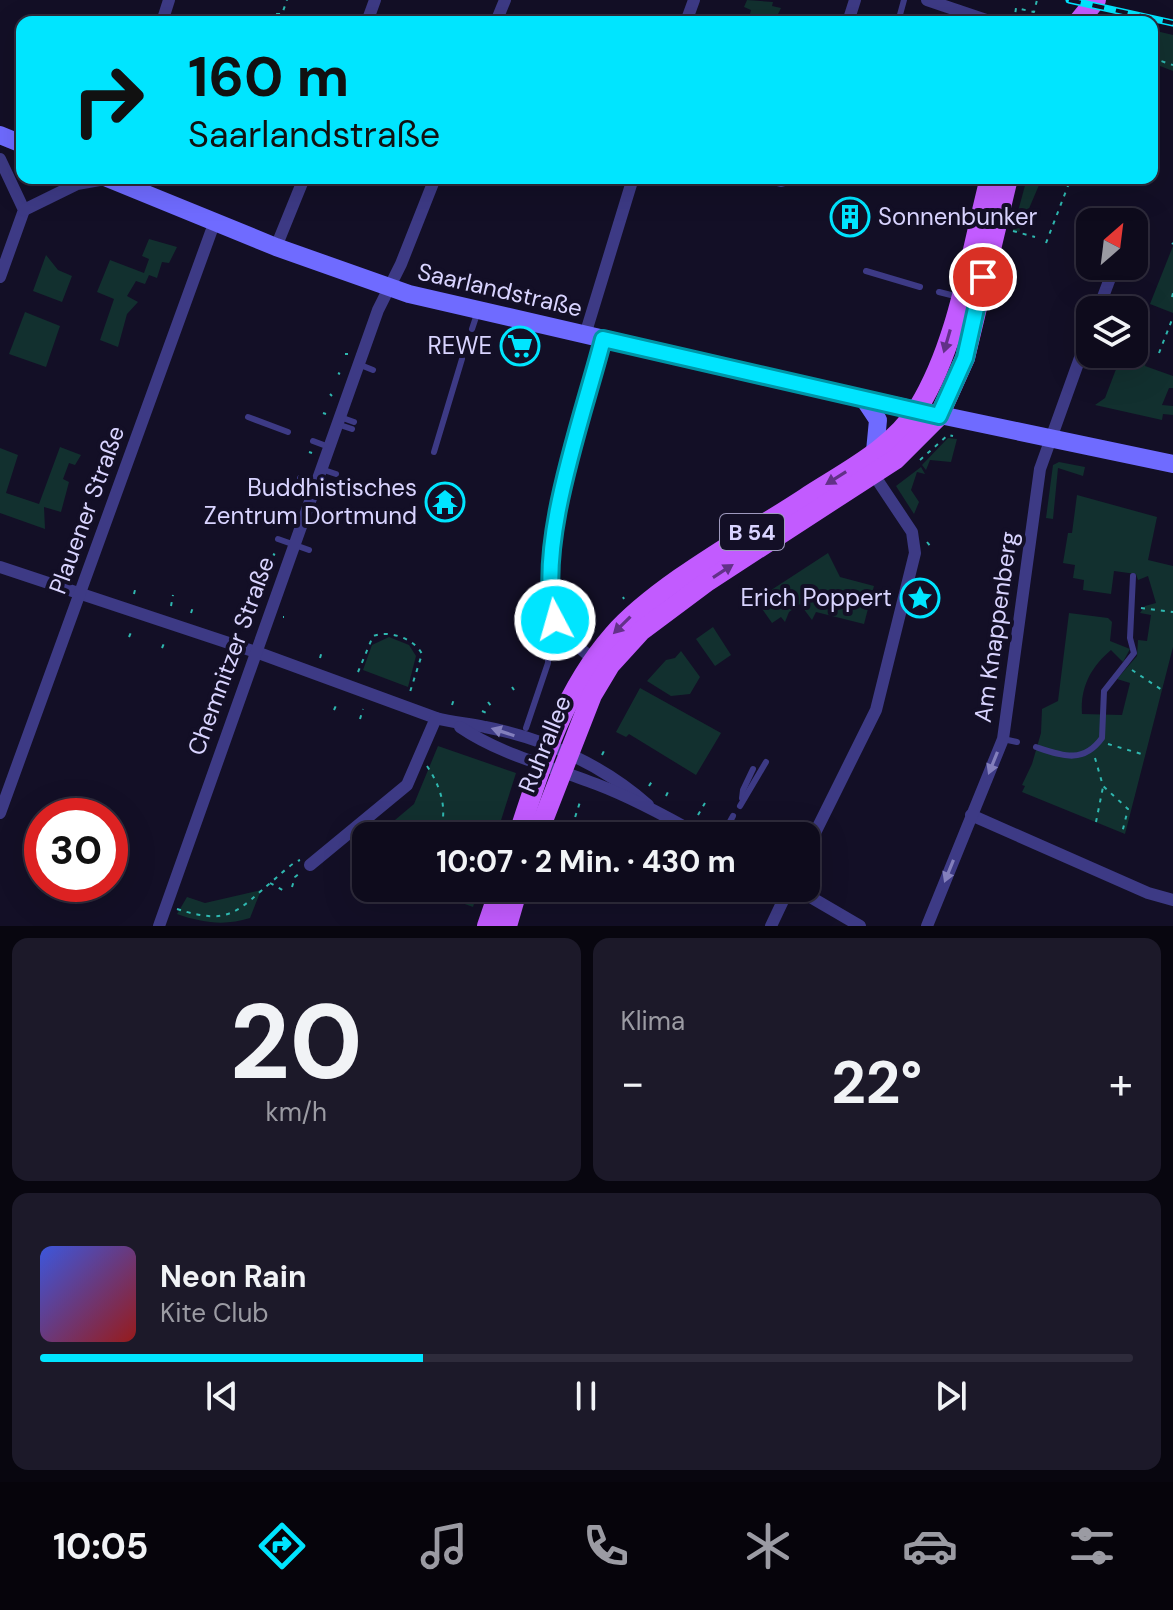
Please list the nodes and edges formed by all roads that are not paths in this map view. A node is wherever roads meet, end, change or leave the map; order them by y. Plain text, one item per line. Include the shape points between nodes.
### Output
1 (927, 0) edge
2 (1096, 0) edge
3 (1110, 0) edge
4 (974, 16) edge
5 (1083, 16) edge
6 (1098, 16) edge
7 (0, 159) edge
8 (77, 184) edge
9 (125, 184) edge
10 (302, 184) edge
11 (432, 184) edge
12 (632, 184) edge
13 (988, 184) edge
14 (1007, 184) edge
15 (24, 210) junction
16 (215, 221) junction
17 (276, 247) junction
18 (866, 271) dead end
19 (0, 277) edge
20 (920, 287) dead end
21 (389, 288) junction
22 (478, 310) junction
23 (472, 329) dead end
24 (594, 337) junction
25 (462, 359) dead end
26 (358, 364) junction
27 (1076, 367) edge
28 (373, 370) dead end
29 (864, 399) junction
30 (917, 410) junction
31 (939, 416) junction
32 (248, 417) dead end
33 (338, 420) junction
34 (353, 426) dead end
35 (288, 432) dead end
36 (1049, 439) junction
37 (313, 441) dead end
38 (329, 447) junction
39 (875, 451) junction
40 (434, 452) dead end
41 (1173, 464) edge
42 (321, 469) junction
43 (336, 474) dead end
44 (874, 475) junction
45 (300, 478) dead end
46 (297, 487) dead end
47 (314, 488) junction
48 (278, 539) dead end
49 (294, 545) junction
50 (309, 550) dead end
51 (0, 567) edge
52 (1133, 576) dead end
53 (79, 594) junction
54 (555, 620) junction
55 (256, 652) junction
56 (594, 660) junction
57 (436, 718) junction
58 (458, 725) junction
59 (526, 728) dead end
60 (1003, 739) junction
61 (1017, 742) dead end
62 (1036, 747) dead end
63 (544, 755) junction
64 (766, 762) dead end
65 (565, 763) junction
66 (753, 769) dead end
67 (648, 805) junction
68 (0, 813) edge
69 (971, 815) junction
70 (733, 816) dead end
71 (522, 822) edge
72 (542, 822) edge
73 (677, 822) edge
74 (730, 822) edge
75 (820, 823) edge
76 (310, 865) road end
77 (1173, 900) edge
78 (495, 902) edge
79 (514, 902) edge
80 (784, 902) edge
81 (817, 902) edge
82 (159, 926) edge
83 (487, 926) edge
84 (507, 926) edge
85 (771, 926) edge
86 (860, 926) edge
87 (927, 926) edge

1 - 4 street
2 - 5 main road
3 - 6 main road
7 - 15 street
8 - 15 street, Saarlandstraße
9 - 16 street, Saarlandstraße
10 - 17 street
11 - 21 street, Chemnitzer Straße
12 - 24 street
13 -> 30 main road, Ruhrallee / B 54 via 949,294 944,353
14 - 31 main road, Ruhrallee / B 54 via 965,358
15 - 19 street
16 - 17 street, Saarlandstraße
16 - 53 street, Plauener Straße
17 - 21 street, Saarlandstraße
18 - 20 lane
21 - 22 street, Saarlandstraße
21 - 26 street, Chemnitzer Straße
22 - 23 lane
22 - 24 street, Saarlandstraße
24 - 29 street, Saarlandstraße
24 - 54 street via 559,508 551,571
25 - 40 lane
26 - 28 lane
26 - 33 street, Chemnitzer Straße
27 - 36 street, Am Knappenberg
29 - 30 street, Saarlandstraße
29 - 39 street via 878,420
30 - 31 street, Saarlandstraße
30 - 39 main road, Ruhrallee / B 54
31 - 36 street, Saarlandstraße
31 - 44 main road, Ruhrallee / B 54
32 - 35 lane
33 - 34 lane
33 - 38 street, Chemnitzer Straße
36 - 41 street, Saarlandstraße
36 - 60 street, Am Knappenberg via 1040,469
37 - 38 lane
38 - 42 street, Chemnitzer Straße
39 -> 56 main road, Ruhrallee / B 54 via 635,612
42 - 43 lane
42 - 47 street, Chemnitzer Straße
65 -> 44 main road, Ruhrallee / B 54 via 592,695 641,631 708,581
44 - 75 street via 912,532 915,553 876,710
45 - 47 lane
46 - 47 lane
47 - 49 street, Chemnitzer Straße
48 - 49 lane
49 - 50 lane
49 - 55 street, Chemnitzer Straße
51 - 53 street
52 - 62 lane via 1134,653 1104,691 1105,728 1099,742 1083,756
53 - 55 street
53 - 68 street, Plauener Straße
54 - 56 street
54 - 59 lane via 548,663
55 - 57 street
55 - 82 street, Chemnitzer Straße
56 - 63 main road, Ruhrallee / B 54
57 - 58 street
57 - 76 street via 407,785
58 - 63 street via 479,740
63 -> 58 street via 485,726
60 - 61 lane
60 -> 69 street, Am Knappenberg
63 - 65 street
63 - 65 street
63 - 71 main road, Ruhrallee / B 54
64 - 66 lane via 741,804
65 - 67 street
65 - 67 street via 620,780
65 - 72 main road, Ruhrallee / B 54
67 - 73 street
69 - 77 street
69 -> 87 street, Am Knappenberg
70 - 74 lane
78 - 83 main road
79 - 84 main road
80 - 85 street
81 - 86 street

